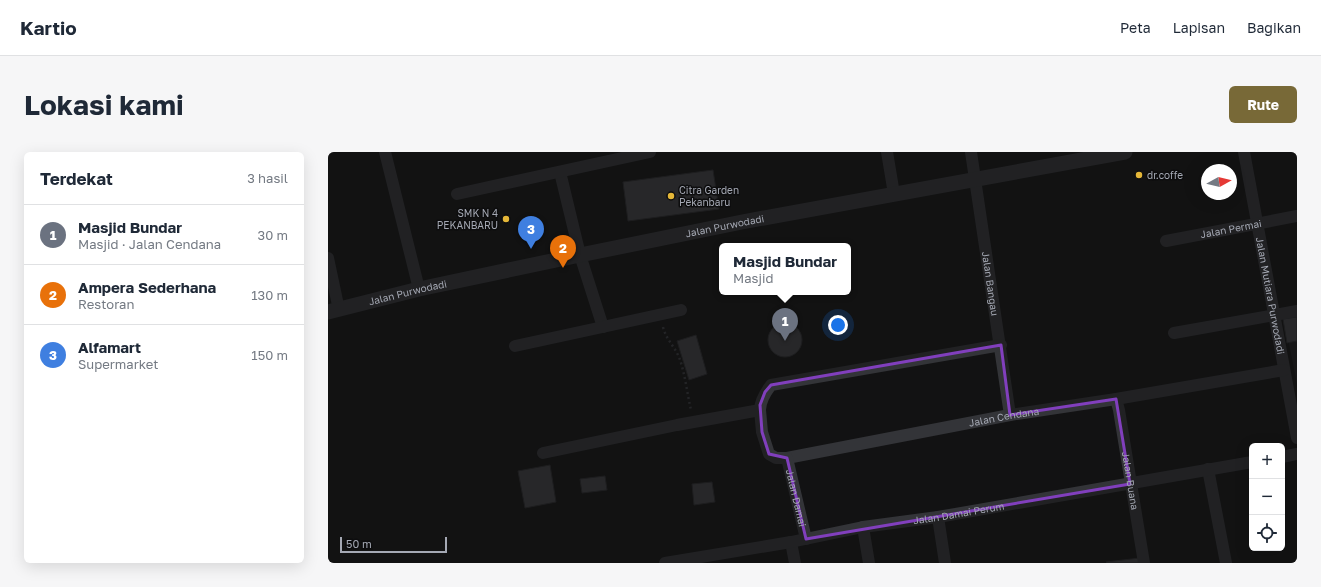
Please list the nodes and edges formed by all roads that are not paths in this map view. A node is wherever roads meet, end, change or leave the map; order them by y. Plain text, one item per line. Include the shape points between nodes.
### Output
1 (385, 152) edge
2 (650, 152) edge
3 (887, 152) edge
4 (971, 152) edge
5 (1125, 152) edge
6 (1244, 152) edge
7 (560, 172) junction
8 (975, 179) junction
9 (457, 194) dead end
10 (894, 194) junction
11 (1297, 216) edge
12 (1257, 224) junction
13 (1166, 241) dead end
14 (580, 255) junction
15 (328, 258) edge
16 (418, 289) junction
17 (682, 310) dead end
18 (333, 311) edge
19 (1297, 311) edge
20 (1274, 315) junction
21 (603, 327) junction
22 (1174, 333) dead end
23 (1000, 345) junction
24 (515, 346) dead end
25 (1284, 370) junction
26 (1116, 399) junction
27 (760, 410) junction
28 (1295, 412) edge
29 (1010, 415) junction
30 (1297, 438) edge
31 (543, 453) dead end
32 (1297, 454) edge
33 (1285, 456) edge
34 (787, 458) junction
35 (1249, 462) edge
36 (1208, 469) junction
37 (1130, 484) junction
38 (938, 516) junction
39 (863, 528) junction
40 (806, 539) junction
41 (791, 542) junction
42 (720, 558) edge
43 (665, 563) edge
44 (795, 563) edge
45 (869, 563) edge
46 (945, 563) edge
47 (1144, 563) edge
48 (1226, 563) edge

1 - 16 street
2 - 7 street
3 - 10 street
4 - 8 street, Jalan Bangau
5 - 8 street, Jalan Purwodadi
6 - 12 street, Jalan Mutiara Purwodadi
7 - 9 street
7 - 14 street
8 - 10 street, Jalan Purwodadi
8 - 23 street, Jalan Bangau
10 - 14 street, Jalan Purwodadi
11 - 12 street, Jalan Permai
12 - 13 street, Jalan Permai
12 - 20 street, Jalan Mutiara Purwodadi
14 - 16 street, Jalan Purwodadi
14 - 21 street
15 - 18 street
16 - 18 street, Jalan Purwodadi
17 - 21 street
19 - 20 street
20 - 22 street
20 - 25 street, Jalan Mutiara Purwodadi
21 - 24 street
23 - 27 street via 771,385 765,392
23 - 29 street, Jalan Bangau
25 - 26 street, Jalan Cendana
25 - 28 street, Jalan Mutiara Purwodadi
26 - 29 street, Jalan Cendana
26 - 37 street, Jalan Buana
27 - 31 street
27 - 34 street, Jalan Cendana via 762,432 769,454 776,458
28 - 30 street, Jalan Mutiara Purwodadi
29 - 34 street, Jalan Cendana
32 - 33 street
34 - 40 street, Jalan Damai
35 - 36 street, Jalan Damai Perum
36 - 37 street, Jalan Damai Perum
36 - 48 street
37 - 38 street, Jalan Damai Perum
37 - 47 street, Jalan Buana
38 - 39 street, Jalan Damai Perum
38 - 46 street
39 - 40 street, Jalan Damai Perum
39 - 45 street
40 - 41 street, Jalan Damai Perum
41 - 42 street, Jalan Damai Perum
41 - 44 street
42 - 43 street, Jalan Damai Perum

